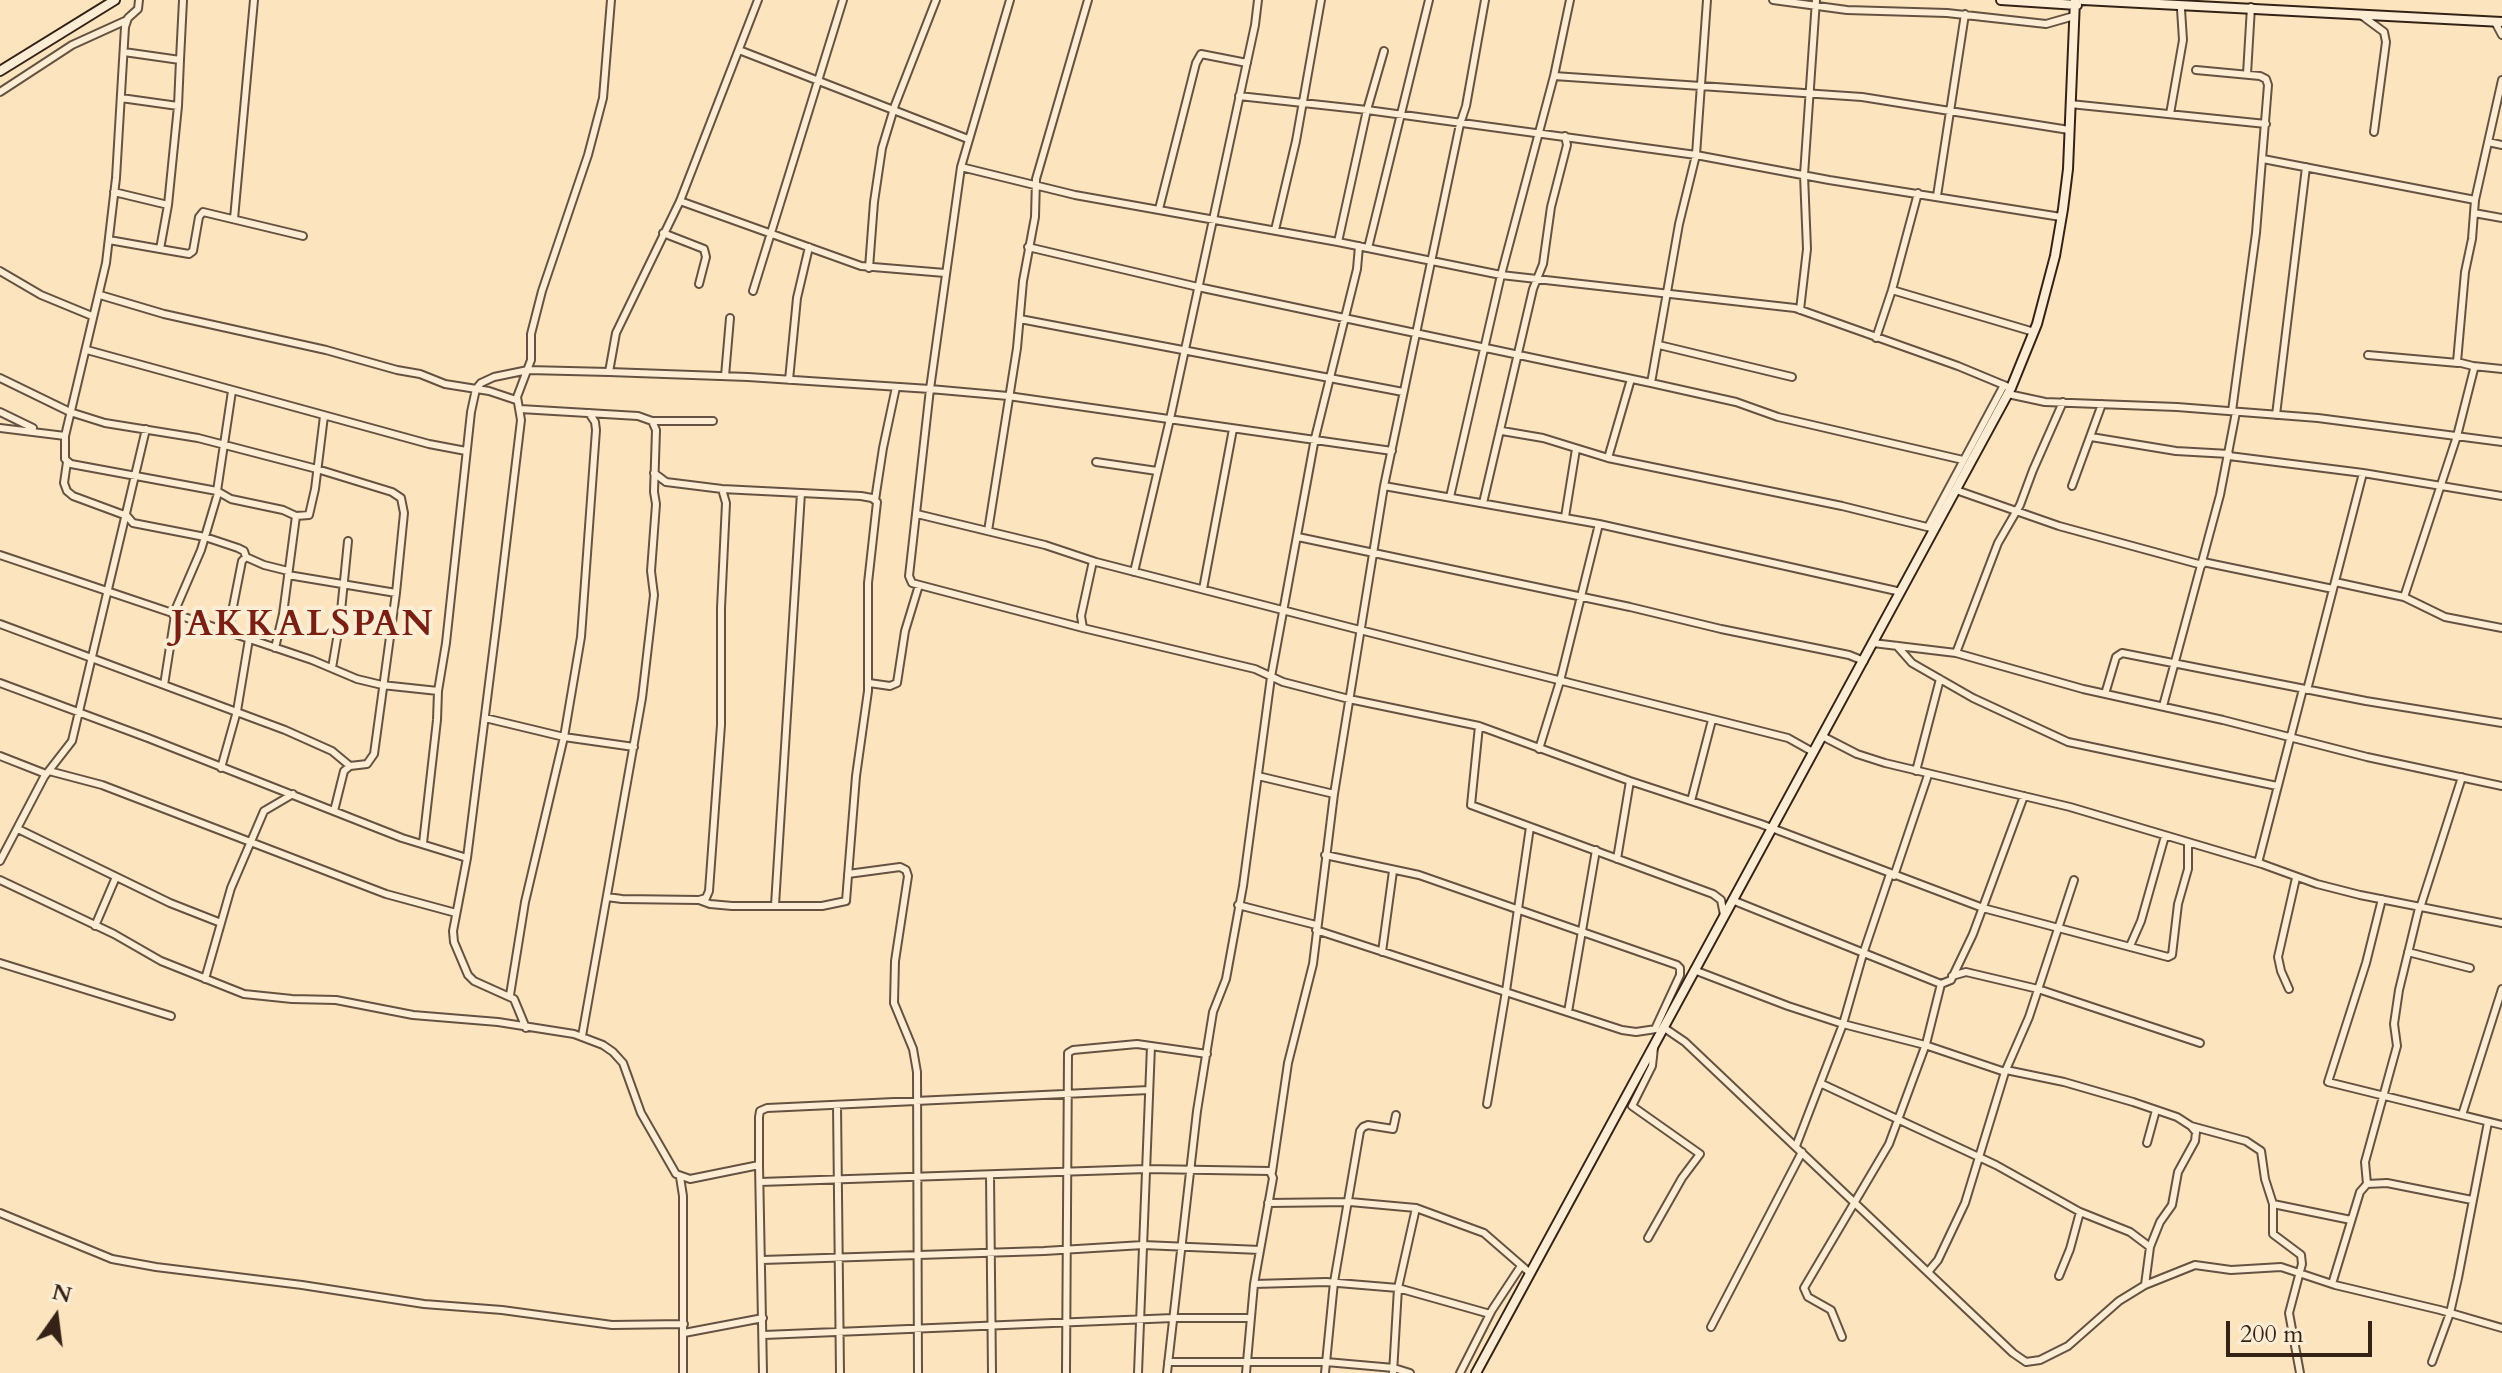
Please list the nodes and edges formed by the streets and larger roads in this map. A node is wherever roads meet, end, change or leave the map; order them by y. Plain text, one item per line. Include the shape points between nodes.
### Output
1 (115, 0) edge
2 (139, 0) edge
3 (183, 0) edge
4 (254, 0) edge
5 (611, 0) edge
6 (758, 0) edge
7 (843, 0) edge
8 (936, 0) edge
9 (1010, 0) edge
10 (1088, 0) edge
11 (1258, 0) edge
12 (1321, 0) edge
13 (1429, 0) edge
14 (1485, 0) edge
15 (1570, 0) edge
16 (1707, 0) edge
17 (1773, 0) edge
18 (2001, 0) edge
19 (2083, 0) edge
20 (1815, 3) edge
21 (2075, 3) edge
22 (2181, 9) junction
23 (2251, 10) junction
24 (1965, 14) junction
25 (2361, 15) junction
26 (2074, 16) junction
27 (127, 20) junction
28 (2498, 22) edge
29 (2502, 35) edge
30 (739, 50) junction
31 (1384, 51) dead end
32 (124, 52) junction
33 (180, 60) junction
34 (1247, 63) junction
35 (2196, 70) dead end
36 (0, 71) edge
37 (2247, 74) junction
38 (1554, 76) junction
39 (2502, 80) edge
40 (818, 81) junction
41 (1702, 86) junction
42 (0, 92) edge
43 (1811, 94) junction
44 (1239, 96) junction
45 (121, 98) junction
46 (1301, 103) junction
47 (2070, 104) junction
48 (178, 106) junction
49 (1367, 110) junction
50 (894, 111) junction
51 (1951, 112) junction
52 (2170, 114) junction
53 (1399, 115) junction
54 (1460, 124) junction
55 (2266, 124) junction
56 (2069, 130) junction
57 (2374, 132) dead end
58 (1540, 133) junction
59 (1565, 136) junction
60 (968, 139) junction
61 (2488, 142) junction
62 (2502, 145) edge
63 (1696, 155) junction
64 (2263, 159) junction
65 (961, 167) junction
66 (2306, 167) junction
67 (1804, 175) junction
68 (1035, 186) junction
69 (114, 192) junction
70 (1918, 193) junction
71 (1937, 196) junction
72 (2475, 200) junction
73 (680, 201) junction
74 (168, 205) junction
75 (1159, 209) junction
76 (2474, 213) junction
77 (2061, 217) junction
78 (1212, 218) junction
79 (2502, 218) edge
80 (234, 219) junction
81 (1275, 230) junction
82 (663, 233) junction
83 (771, 234) junction
84 (303, 236) dead end
85 (109, 240) junction
86 (1338, 242) junction
87 (1359, 246) junction
88 (809, 247) junction
89 (1028, 247) junction
90 (1368, 248) junction
91 (160, 249) junction
92 (1431, 261) junction
93 (869, 268) junction
94 (0, 271) edge
95 (945, 273) junction
96 (1501, 275) junction
97 (1536, 281) junction
98 (699, 284) dead end
99 (1198, 287) junction
100 (1892, 290) junction
101 (753, 291) dead end
102 (1667, 294) junction
103 (100, 295) junction
104 (1800, 310) junction
105 (92, 316) junction
106 (1344, 317) junction
107 (730, 318) dead end
108 (1020, 319) junction
109 (2034, 332) junction
110 (1415, 333) junction
111 (1876, 338) junction
112 (1659, 345) junction
113 (1485, 348) junction
114 (87, 350) junction
115 (1183, 351) junction
116 (2368, 355) dead end
117 (1520, 356) junction
118 (2458, 363) junction
119 (2473, 366) junction
120 (2502, 369) edge
121 (528, 370) junction
122 (609, 372) junction
123 (725, 376) junction
124 (1792, 377) dead end
125 (0, 378) edge
126 (1328, 379) junction
127 (1631, 379) junction
128 (789, 380) junction
129 (1651, 383) junction
130 (896, 387) junction
131 (476, 389) junction
132 (930, 389) junction
133 (2008, 389) junction
134 (232, 391) junction
135 (1403, 392) junction
136 (1008, 396) junction
137 (516, 400) junction
138 (2063, 402) junction
139 (2102, 404) junction
140 (520, 409) junction
141 (0, 412) edge
142 (70, 412) junction
143 (2234, 412) junction
144 (589, 413) junction
145 (2276, 415) junction
146 (324, 416) junction
147 (1170, 419) junction
148 (652, 421) junction
149 (713, 421) dead end
150 (0, 428) edge
151 (146, 429) junction
152 (1233, 429) junction
153 (39, 431) junction
154 (1502, 431) junction
155 (65, 436) junction
156 (2457, 436) junction
157 (2091, 437) junction
158 (1315, 438) junction
159 (2502, 442) edge
160 (226, 445) junction
161 (1576, 449) junction
162 (466, 451) junction
163 (1392, 451) junction
164 (2229, 455) junction
165 (1608, 458) junction
166 (1963, 460) junction
167 (67, 462) junction
168 (1096, 462) dead end
169 (317, 469) junction
170 (1157, 471) junction
171 (654, 473) junction
172 (2363, 473) junction
173 (136, 476) junction
174 (2440, 484) junction
175 (1384, 486) junction
176 (2072, 486) dead end
177 (722, 489) junction
178 (1956, 490) junction
179 (218, 492) junction
180 (801, 493) junction
181 (2502, 496) edge
182 (1450, 497) junction
183 (875, 500) junction
184 (1483, 503) junction
185 (2017, 512) junction
186 (917, 514) junction
187 (127, 516) junction
188 (296, 516) junction
189 (1565, 517) junction
190 (1599, 524) junction
191 (1932, 528) junction
192 (988, 531) junction
193 (205, 537) junction
194 (1298, 537) junction
195 (348, 541) dead end
196 (1374, 552) junction
197 (0, 555) edge
198 (246, 557) junction
199 (1093, 561) junction
200 (2202, 564) junction
201 (1134, 572) junction
202 (288, 573) junction
203 (919, 585) junction
204 (343, 586) junction
205 (2334, 586) junction
206 (1203, 589) junction
207 (1901, 592) junction
208 (108, 593) junction
209 (396, 593) junction
210 (1581, 597) junction
211 (2404, 597) junction
212 (1283, 609) junction
213 (174, 615) junction
214 (0, 624) edge
215 (1083, 628) junction
216 (2502, 628) edge
217 (1360, 630) junction
218 (228, 632) junction
219 (249, 639) junction
220 (1873, 643) junction
221 (1896, 646) junction
222 (275, 648) junction
223 (1956, 653) junction
224 (91, 658) junction
225 (1864, 661) junction
226 (2175, 663) junction
227 (332, 668) junction
228 (1271, 677) junction
229 (1940, 679) junction
230 (1560, 681) junction
231 (0, 683) edge
232 (869, 683) junction
233 (164, 685) junction
234 (382, 685) junction
235 (2305, 689) junction
236 (438, 691) junction
237 (2105, 694) junction
238 (1349, 699) junction
239 (2163, 706) junction
240 (237, 711) junction
241 (79, 713) junction
242 (485, 718) junction
243 (1712, 720) junction
244 (2502, 723) edge
245 (1479, 726) junction
246 (1822, 736) junction
247 (564, 737) junction
248 (2289, 739) junction
249 (634, 747) junction
250 (1539, 749) junction
251 (1813, 752) junction
252 (0, 756) edge
253 (350, 766) junction
254 (221, 768) junction
255 (1916, 771) junction
256 (48, 772) junction
257 (1928, 775) junction
258 (1258, 776) junction
259 (2462, 777) junction
260 (1630, 781) junction
261 (2277, 786) junction
262 (2502, 786) edge
263 (293, 794) junction
264 (1334, 794) junction
265 (2024, 796) junction
266 (1691, 801) junction
267 (334, 811) junction
268 (1530, 827) junction
269 (1772, 828) junction
270 (18, 829) junction
271 (2165, 836) junction
272 (253, 841) junction
273 (423, 843) junction
274 (2188, 843) junction
275 (1596, 850) junction
276 (1325, 855) junction
277 (467, 858) junction
278 (1617, 859) junction
279 (0, 861) edge
280 (2258, 863) junction
281 (1393, 871) junction
282 (848, 874) junction
283 (1892, 875) junction
284 (116, 877) junction
285 (2296, 878) junction
286 (0, 880) edge
287 (2074, 880) dead end
288 (607, 897) junction
289 (2382, 899) junction
290 (699, 900) junction
291 (1732, 900) junction
292 (775, 905) junction
293 (1238, 905) junction
294 (1983, 908) junction
295 (2420, 908) junction
296 (1518, 910) junction
297 (456, 913) junction
298 (1724, 915) junction
299 (221, 923) junction
300 (2502, 923) edge
301 (95, 926) junction
302 (1316, 928) junction
303 (2058, 928) junction
304 (1582, 931) junction
305 (2130, 946) junction
306 (1382, 952) junction
307 (2408, 952) junction
308 (1863, 954) junction
309 (0, 963) edge
310 (2470, 968) dead end
311 (1694, 970) junction
312 (1952, 976) junction
313 (205, 979) junction
314 (1941, 984) junction
315 (2038, 989) junction
316 (2289, 989) dead end
317 (2502, 989) edge
318 (1506, 991) junction
319 (510, 995) junction
320 (1568, 1012) junction
321 (171, 1016) dead end
322 (1843, 1024) junction
323 (526, 1028) junction
324 (1660, 1029) junction
325 (582, 1036) junction
326 (2200, 1043) dead end
327 (1654, 1045) junction
328 (1925, 1045) junction
329 (1151, 1046) junction
330 (1207, 1054) junction
331 (2006, 1071) junction
332 (1822, 1084) junction
333 (1149, 1090) junction
334 (1068, 1095) junction
335 (2382, 1096) junction
336 (918, 1101) junction
337 (1487, 1104) dead end
338 (837, 1105) junction
339 (2156, 1110) junction
340 (1396, 1115) dead end
341 (2462, 1115) junction
342 (1899, 1121) junction
343 (2488, 1122) junction
344 (2502, 1125) edge
345 (2191, 1126) junction
346 (2147, 1143) dead end
347 (1799, 1149) junction
348 (1979, 1159) junction
349 (759, 1165) junction
350 (1146, 1169) junction
351 (1192, 1169) junction
352 (1067, 1172) junction
353 (1272, 1172) junction
354 (990, 1175) junction
355 (680, 1177) junction
356 (917, 1178) junction
357 (839, 1180) junction
358 (760, 1182) junction
359 (2367, 1184) junction
360 (2472, 1200) junction
361 (1350, 1202) junction
362 (1854, 1202) junction
363 (1268, 1203) junction
364 (2273, 1204) junction
365 (1416, 1208) junction
366 (2080, 1212) junction
367 (0, 1213) edge
368 (2351, 1220) junction
369 (1648, 1238) dead end
370 (1143, 1245) junction
371 (1182, 1245) junction
372 (2150, 1247) junction
373 (1067, 1249) junction
374 (1260, 1250) junction
375 (990, 1252) junction
376 (918, 1255) junction
377 (838, 1256) junction
378 (762, 1260) junction
379 (1521, 1266) junction
380 (1928, 1272) junction
381 (1530, 1273) junction
382 (2299, 1273) junction
383 (2059, 1276) dead end
384 (1334, 1282) junction
385 (1254, 1284) junction
386 (2332, 1284) junction
387 (2145, 1285) junction
388 (1398, 1288) junction
389 (2450, 1313) junction
390 (1490, 1314) junction
391 (763, 1318) junction
392 (1173, 1318) junction
393 (1250, 1318) junction
394 (1141, 1319) junction
395 (1067, 1322) junction
396 (684, 1324) junction
397 (992, 1326) junction
398 (1711, 1327) dead end
399 (2502, 1328) edge
400 (917, 1330) junction
401 (684, 1333) junction
402 (838, 1334) junction
403 (764, 1335) junction
404 (1842, 1337) dead end
405 (1168, 1362) junction
406 (1248, 1362) junction
407 (1326, 1362) junction
408 (2432, 1362) dead end
409 (1393, 1370) edge
410 (683, 1373) edge
411 (763, 1373) edge
412 (840, 1373) edge
413 (918, 1373) edge
414 (992, 1373) edge
415 (1066, 1373) edge
416 (1138, 1373) edge
417 (1167, 1373) edge
418 (1246, 1373) edge
419 (1325, 1373) edge
420 (1410, 1373) edge
421 (1460, 1373) edge
422 (1476, 1373) edge
423 (2300, 1373) edge

1 - 36 street
2 - 27 street
3 - 33 street
4 - 80 street
5 - 121 street via 603,98 542,291
6 - 30 street
7 - 40 street
8 - 50 street
9 - 60 street
10 - 68 street
11 - 34 street
12 - 46 street
13 - 53 street
14 - 54 street
15 - 38 street
16 - 41 street
17 - 20 street
18 - 21 street
19 - 23 street
20 - 24 street via 1862,11
20 - 43 street
21 - 22 street
21 - 26 street
22 - 23 street
22 - 52 street via 2183,40
23 - 25 street
23 - 37 street
24 - 26 street via 2046,24
24 - 51 street
25 - 28 street
25 - 57 street via 2384,32 2386,42
26 - 47 street
27 - 32 street
27 - 42 street via 72,45
28 - 29 street
30 - 40 street
30 - 73 street
31 - 49 street
32 - 33 street
32 - 45 street
33 - 48 street
34 - 44 street
34 - 75 street via 1201,54
35 - 37 street
37 - 55 street via 2268,82
38 - 41 street
38 - 58 street
39 - 61 street
40 - 50 street
40 - 83 street
41 - 43 street
41 - 63 street
43 - 51 street
43 - 67 street
44 - 46 street
44 - 78 street
45 - 48 street
45 - 69 street
46 - 49 street
46 - 81 street
47 - 52 street
47 - 56 street
48 - 74 street
49 - 53 street
49 - 86 street
50 - 60 street
50 - 93 street via 879,162
51 - 56 street
51 - 71 street
52 - 55 street
53 - 54 street
53 - 90 street
54 - 58 street
54 - 92 street
55 - 64 street
56 - 77 street
58 - 59 street
58 - 96 street
59 - 63 street
59 - 97 street
60 - 65 street
61 - 62 street
61 - 72 street
63 - 67 street
63 - 102 street
64 - 66 street
64 - 143 street
65 - 68 street
65 - 95 street
66 - 72 street
66 - 145 street
67 - 70 street
67 - 104 street via 1807,249
68 - 75 street
68 - 89 street
69 - 74 street
69 - 85 street
70 - 71 street
70 - 100 street
71 - 77 street
72 - 76 street
73 - 82 street
73 - 83 street
74 - 91 street
75 - 78 street
76 - 79 street
76 - 118 street
77 - 109 street
78 - 81 street
78 - 99 street
80 - 84 street
80 - 91 street via 203,212 193,251
81 - 86 street
82 - 98 street via 704,249
82 - 122 street via 616,333
83 - 88 street
83 - 101 street
85 - 91 street
85 - 103 street
86 - 87 street
87 - 90 street
87 - 106 street
88 - 93 street
88 - 128 street via 797,298
89 - 99 street
89 - 108 street
90 - 92 street
92 - 96 street
92 - 110 street
93 - 95 street
94 - 105 street
95 - 132 street
96 - 97 street
96 - 113 street
97 - 102 street
97 - 117 street
99 - 106 street
99 - 115 street
100 - 109 street
100 - 111 street
102 - 104 street
102 - 112 street
103 - 105 street
103 - 131 street
104 - 111 street
105 - 114 street
106 - 110 street
106 - 126 street
107 - 123 street
108 - 115 street
108 - 136 street
109 - 133 street
110 - 113 street
110 - 135 street
111 - 133 street
112 - 124 street
112 - 129 street
113 - 117 street
113 - 182 street
114 - 134 street
114 - 142 street
115 - 126 street
115 - 147 street
116 - 118 street
117 - 127 street
117 - 154 street
118 - 119 street
119 - 120 street
119 - 156 street
121 - 122 street
121 - 131 street via 494,377
121 - 137 street
122 - 123 street
123 - 128 street
125 - 142 street
126 - 135 street
126 - 158 street
127 - 129 street
127 - 165 street
128 - 130 street
129 - 166 street
130 - 132 street
130 - 183 street
131 - 137 street
131 - 162 street
132 - 136 street
132 - 186 street
133 - 138 street via 2035,401
133 - 166 street
133 - 178 street
134 - 146 street
134 - 160 street
135 - 163 street
136 - 147 street
136 - 192 street
137 - 140 street
138 - 139 street
138 - 185 street
139 - 143 street
139 - 157 street
140 - 144 street
140 - 242 street
141 - 153 street
142 - 151 street
142 - 155 street
143 - 145 street
143 - 164 street
144 - 148 street
144 - 247 street via 596,430 583,621
145 - 156 street
146 - 162 street
146 - 169 street
147 - 152 street
147 - 170 street
148 - 149 street
148 - 171 street
150 - 153 street
151 - 160 street
151 - 173 street
152 - 158 street
152 - 206 street
153 - 155 street
154 - 161 street
154 - 184 street
155 - 167 street
156 - 159 street
156 - 174 street
157 - 164 street
157 - 176 street
158 - 163 street
158 - 194 street
160 - 169 street
160 - 179 street
161 - 165 street
161 - 189 street
162 - 236 street
163 - 175 street
164 - 172 street
164 - 200 street
165 - 191 street
166 - 191 street
167 - 173 street
167 - 187 street via 67,491
168 - 170 street
169 - 188 street via 311,512
169 - 209 street via 401,498
170 - 201 street
171 - 177 street via 666,482
171 - 249 street via 653,601
172 - 174 street
172 - 205 street
173 - 179 street
173 - 187 street
174 - 181 street
174 - 211 street
175 - 182 street
175 - 196 street
177 - 180 street
177 - 290 street via 726,503 721,725 709,891
178 - 185 street
178 - 191 street
179 - 188 street
179 - 193 street
180 - 183 street
180 - 292 street
182 - 184 street
183 - 232 street via 867,592
184 - 189 street
185 - 200 street
185 - 223 street via 1998,543
186 - 192 street
186 - 203 street via 909,576
187 - 193 street via 133,523
187 - 208 street
188 - 202 street
189 - 190 street
190 - 207 street
190 - 210 street
191 - 207 street
192 - 199 street
193 - 198 street via 238,548
193 - 213 street
194 - 196 street
194 - 212 street
195 - 204 street
196 - 210 street
196 - 217 street
197 - 208 street
198 - 202 street
198 - 218 street
199 - 201 street
199 - 215 street
200 - 205 street
200 - 226 street
201 - 206 street
202 - 204 street
202 - 222 street
203 - 215 street
203 - 232 street via 897,683
204 - 209 street
204 - 227 street
205 - 211 street
205 - 235 street
206 - 212 street
207 - 220 street
208 - 213 street
208 - 224 street
209 - 234 street
210 - 225 street
210 - 230 street
211 - 216 street via 2445,617
212 - 217 street
212 - 228 street
213 - 218 street
213 - 233 street
214 - 224 street
215 - 228 street
217 - 230 street
217 - 238 street
218 - 219 street
219 - 222 street
219 - 240 street
220 - 221 street
220 - 225 street
221 - 223 street
221 - 229 street
222 - 227 street
223 - 237 street
224 - 233 street
224 - 241 street
225 - 246 street
226 - 235 street
226 - 237 street via 2120,653
226 - 239 street
227 - 234 street
228 - 238 street
228 - 258 street
229 - 255 street
229 - 261 street via 2068,742
230 - 243 street
230 - 250 street
231 - 241 street
232 - 282 street
233 - 240 street
234 - 236 street
234 - 253 street via 374,756 367,764
235 - 244 street
235 - 248 street
236 - 273 street
237 - 239 street
238 - 245 street
238 - 264 street
239 - 248 street
240 - 253 street via 325,747
240 - 254 street
241 - 254 street
241 - 256 street via 69,748
242 - 247 street
242 - 277 street
243 - 251 street via 1793,740
243 - 266 street
245 - 250 street
245 - 268 street via 1470,803
246 - 251 street
246 - 255 street via 1857,754
247 - 249 street
247 - 319 street via 532,869
248 - 259 street
248 - 261 street
249 - 288 street
250 - 260 street
251 - 269 street
252 - 256 street
253 - 267 street via 341,775
254 - 263 street
255 - 257 street
256 - 270 street
256 - 272 street via 102,785
257 - 265 street
257 - 283 street
258 - 264 street
258 - 293 street
259 - 262 street
259 - 295 street
260 - 266 street
260 - 278 street
261 - 280 street
263 - 267 street
263 - 272 street via 264,811
264 - 276 street
265 - 271 street
265 - 294 street
266 - 269 street
267 - 273 street
268 - 275 street
268 - 296 street
269 - 283 street
269 - 291 street
270 - 279 street
270 - 284 street
271 - 274 street
271 - 305 street
272 - 297 street via 386,894
272 - 299 street
273 - 277 street
274 - 280 street
274 - 305 street via 2172,955
275 - 278 street
275 - 304 street
276 - 281 street
276 - 302 street
277 - 297 street
278 - 298 street via 1717,896
280 - 285 street
281 - 296 street
281 - 306 street
282 - 292 street via 846,901
282 - 336 street via 900,867 908,874 894,1003 916,1059
283 - 294 street
283 - 308 street
284 - 299 street
284 - 301 street
285 - 289 street
285 - 316 street via 2278,957
286 - 301 street
287 - 303 street
288 - 290 street
288 - 325 street
289 - 295 street
289 - 335 street via 2328,1082
290 - 292 street
291 - 298 street
291 - 308 street
293 - 302 street
293 - 330 street
294 - 303 street
294 - 312 street
295 - 300 street
295 - 307 street
296 - 304 street
296 - 318 street
297 - 319 street via 454,942 468,975
298 - 311 street
299 - 313 street
301 - 313 street
302 - 306 street
302 - 353 street
303 - 305 street
303 - 315 street
304 - 320 street
304 - 324 street via 1679,967
306 - 318 street
307 - 310 street
307 - 335 street via 2395,1019 2397,1046
308 - 314 street
308 - 322 street
309 - 321 street
311 - 322 street
311 - 324 street
312 - 314 street
312 - 315 street via 1966,972
313 - 323 street via 244,994 336,1000
314 - 328 street
315 - 326 street
315 - 331 street
317 - 341 street
318 - 320 street
318 - 337 street
319 - 323 street
320 - 324 street via 1630,1031
322 - 328 street
322 - 332 street
323 - 325 street
324 - 327 street
324 - 347 street via 1685,1042
325 - 355 street via 619,1058 641,1113
327 - 369 street via 1652,1066 1632,1106 1700,1154
327 - 381 street
328 - 331 street
328 - 342 street
329 - 330 street
329 - 333 street
329 - 334 street via 1069,1051
330 - 351 street
331 - 339 street
331 - 348 street
332 - 342 street
332 - 347 street
333 - 334 street
333 - 350 street
334 - 336 street
334 - 352 street
335 - 341 street
335 - 359 street via 2365,1162
336 - 338 street
336 - 356 street
338 - 349 street via 762,1109
338 - 357 street
339 - 345 street
339 - 346 street
340 - 361 street via 1393,1129 1361,1129
341 - 343 street
342 - 348 street
342 - 362 street
343 - 344 street
343 - 360 street
345 - 364 street via 2246,1141 2261,1151
345 - 372 street via 2195,1141
347 - 362 street
347 - 398 street
348 - 366 street
348 - 380 street via 1965,1203
349 - 355 street
349 - 358 street
350 - 351 street
350 - 352 street
350 - 370 street
351 - 353 street
351 - 371 street
352 - 354 street
352 - 373 street
353 - 363 street
354 - 356 street
354 - 375 street
355 - 396 street
356 - 357 street
356 - 376 street
357 - 358 street
357 - 377 street
358 - 378 street
359 - 360 street via 2387,1183
359 - 368 street
360 - 389 street
361 - 363 street
361 - 365 street
361 - 384 street
362 - 380 street
362 - 404 street via 1804,1290 1830,1309
363 - 374 street
364 - 368 street
364 - 382 street via 2273,1234 2301,1253
365 - 379 street via 1484,1233
365 - 388 street
366 - 372 street via 2130,1232
366 - 383 street
367 - 396 street via 112,1259 156,1267 612,1325
368 - 386 street
370 - 371 street
370 - 373 street
370 - 394 street
371 - 374 street
371 - 392 street
372 - 387 street
373 - 375 street
373 - 395 street
374 - 385 street
375 - 376 street
375 - 397 street
376 - 377 street
376 - 400 street
377 - 378 street
377 - 402 street
378 - 391 street
379 - 381 street
379 - 390 street
380 - 387 street via 2030,1366 2068,1346
381 - 422 street
382 - 386 street
382 - 387 street via 2276,1266 2231,1270 2195,1265
382 - 423 street via 2289,1313
384 - 385 street
384 - 388 street
384 - 407 street
385 - 393 street
386 - 389 street
388 - 390 street
388 - 409 street
389 - 399 street
389 - 408 street
390 - 421 street
391 - 401 street
391 - 403 street
392 - 393 street
392 - 394 street
392 - 405 street
393 - 406 street
394 - 395 street
394 - 416 street
395 - 397 street
395 - 415 street
396 - 401 street
397 - 400 street
397 - 414 street
400 - 402 street
400 - 413 street
401 - 410 street
402 - 403 street
402 - 412 street
403 - 411 street
405 - 406 street
405 - 417 street
406 - 407 street
406 - 418 street
407 - 409 street
407 - 419 street
409 - 420 street

